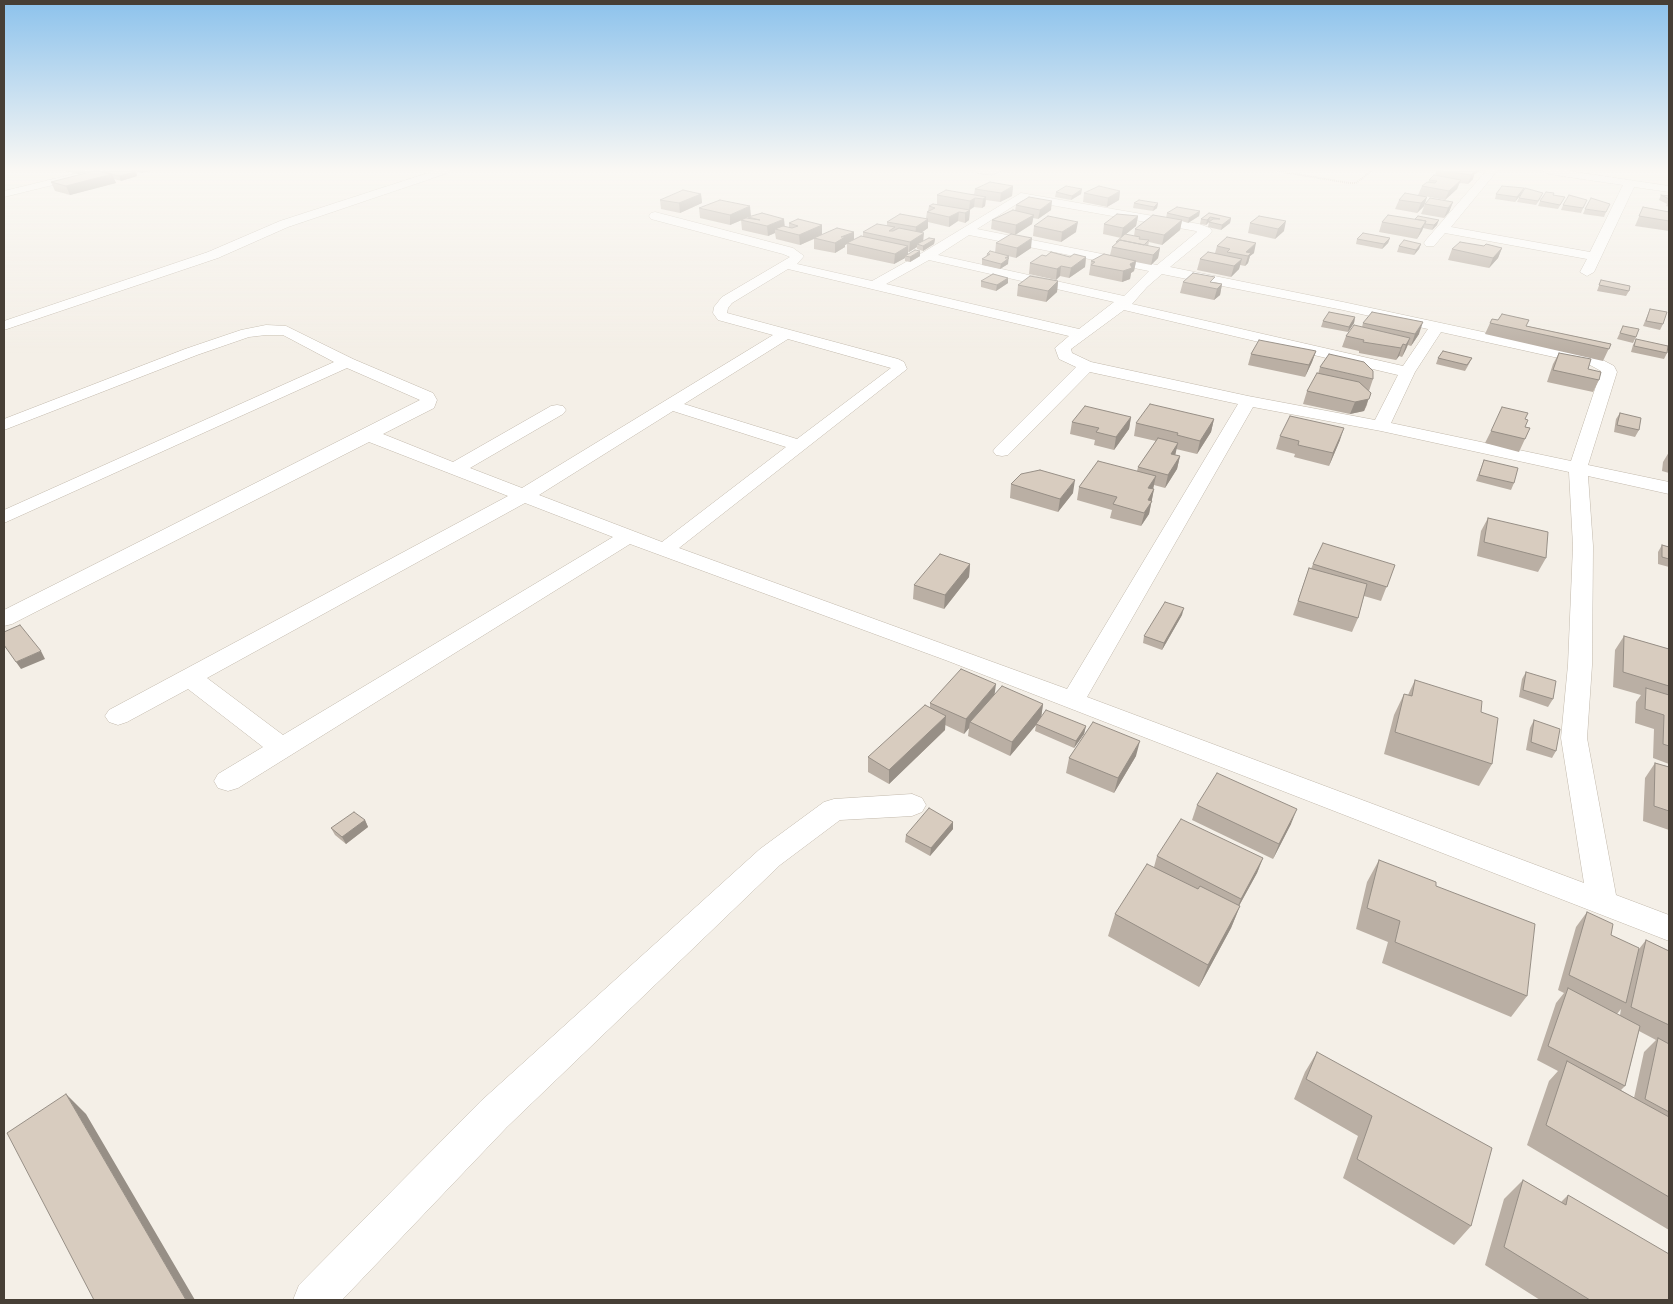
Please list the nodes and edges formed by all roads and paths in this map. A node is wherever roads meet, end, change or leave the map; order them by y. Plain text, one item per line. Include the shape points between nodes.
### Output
1 (266, 232) edge
2 (715, 232) edge
3 (967, 232) edge
4 (972, 232) edge
5 (1205, 232) edge
6 (1440, 232) edge
7 (1459, 232) edge
8 (1605, 232) edge
9 (1430, 243) dead end
10 (927, 256) junction
11 (1593, 256) junction
12 (786, 265) junction
13 (1161, 270) junction
14 (1587, 272) dead end
15 (873, 286) junction
16 (1123, 303) junction
17 (4, 326) edge
18 (1437, 327) junction
19 (785, 334) junction
20 (1083, 335) junction
21 (347, 362) junction
22 (1086, 366) junction
23 (1408, 372) junction
24 (1248, 401) junction
25 (671, 404) junction
26 (557, 410) dead end
27 (4, 425) edge
28 (1381, 426) junction
29 (368, 435) junction
30 (800, 446) junction
31 (1002, 451) dead end
32 (454, 468) junction
33 (1578, 468) junction
34 (1669, 488) edge
35 (525, 495) junction
36 (4, 517) edge
37 (629, 536) junction
38 (664, 550) junction
39 (4, 619) edge
40 (189, 677) junction
41 (1072, 700) junction
42 (118, 716) dead end
43 (282, 748) junction
44 (228, 781) dead end
45 (912, 805) dead end
46 (1602, 902) junction
47 (1669, 928) edge
48 (314, 1300) edge

1 - 17 street via 213,255
2 - 12 street via 794,253 796,259
3 - 10 street
4 - 13 street
5 - 13 street
6 - 9 street
7 - 11 street
8 - 11 street
10 - 15 street
10 - 16 street
11 - 14 street
12 - 15 street
12 - 19 street via 733,295 720,312 728,319
13 - 16 street
13 - 18 street
15 - 20 street
16 - 20 street
16 - 23 street
18 - 23 street
18 - 33 street via 1595,361 1608,369
19 - 25 street
19 - 30 street via 892,362 899,369
20 - 22 street via 1063,348 1065,356
21 - 27 street via 286,330 246,333
21 - 29 street via 429,400 428,404
21 - 36 street
22 - 24 street
22 - 31 street
23 - 28 street
24 - 28 street
24 - 41 street
25 - 30 street
25 - 35 street
26 - 32 street
28 - 33 street
29 - 32 street
29 - 39 street
30 - 38 street
32 - 35 street
33 - 34 street
33 - 46 street via 1583,546 1580,666 1574,738
35 - 37 street
35 - 40 street
37 - 38 street
37 - 43 street
38 - 41 street
40 - 42 street
40 - 43 street
41 - 46 street
43 - 44 street
45 - 48 street via 834,810 770,857 494,1114
46 - 47 street

